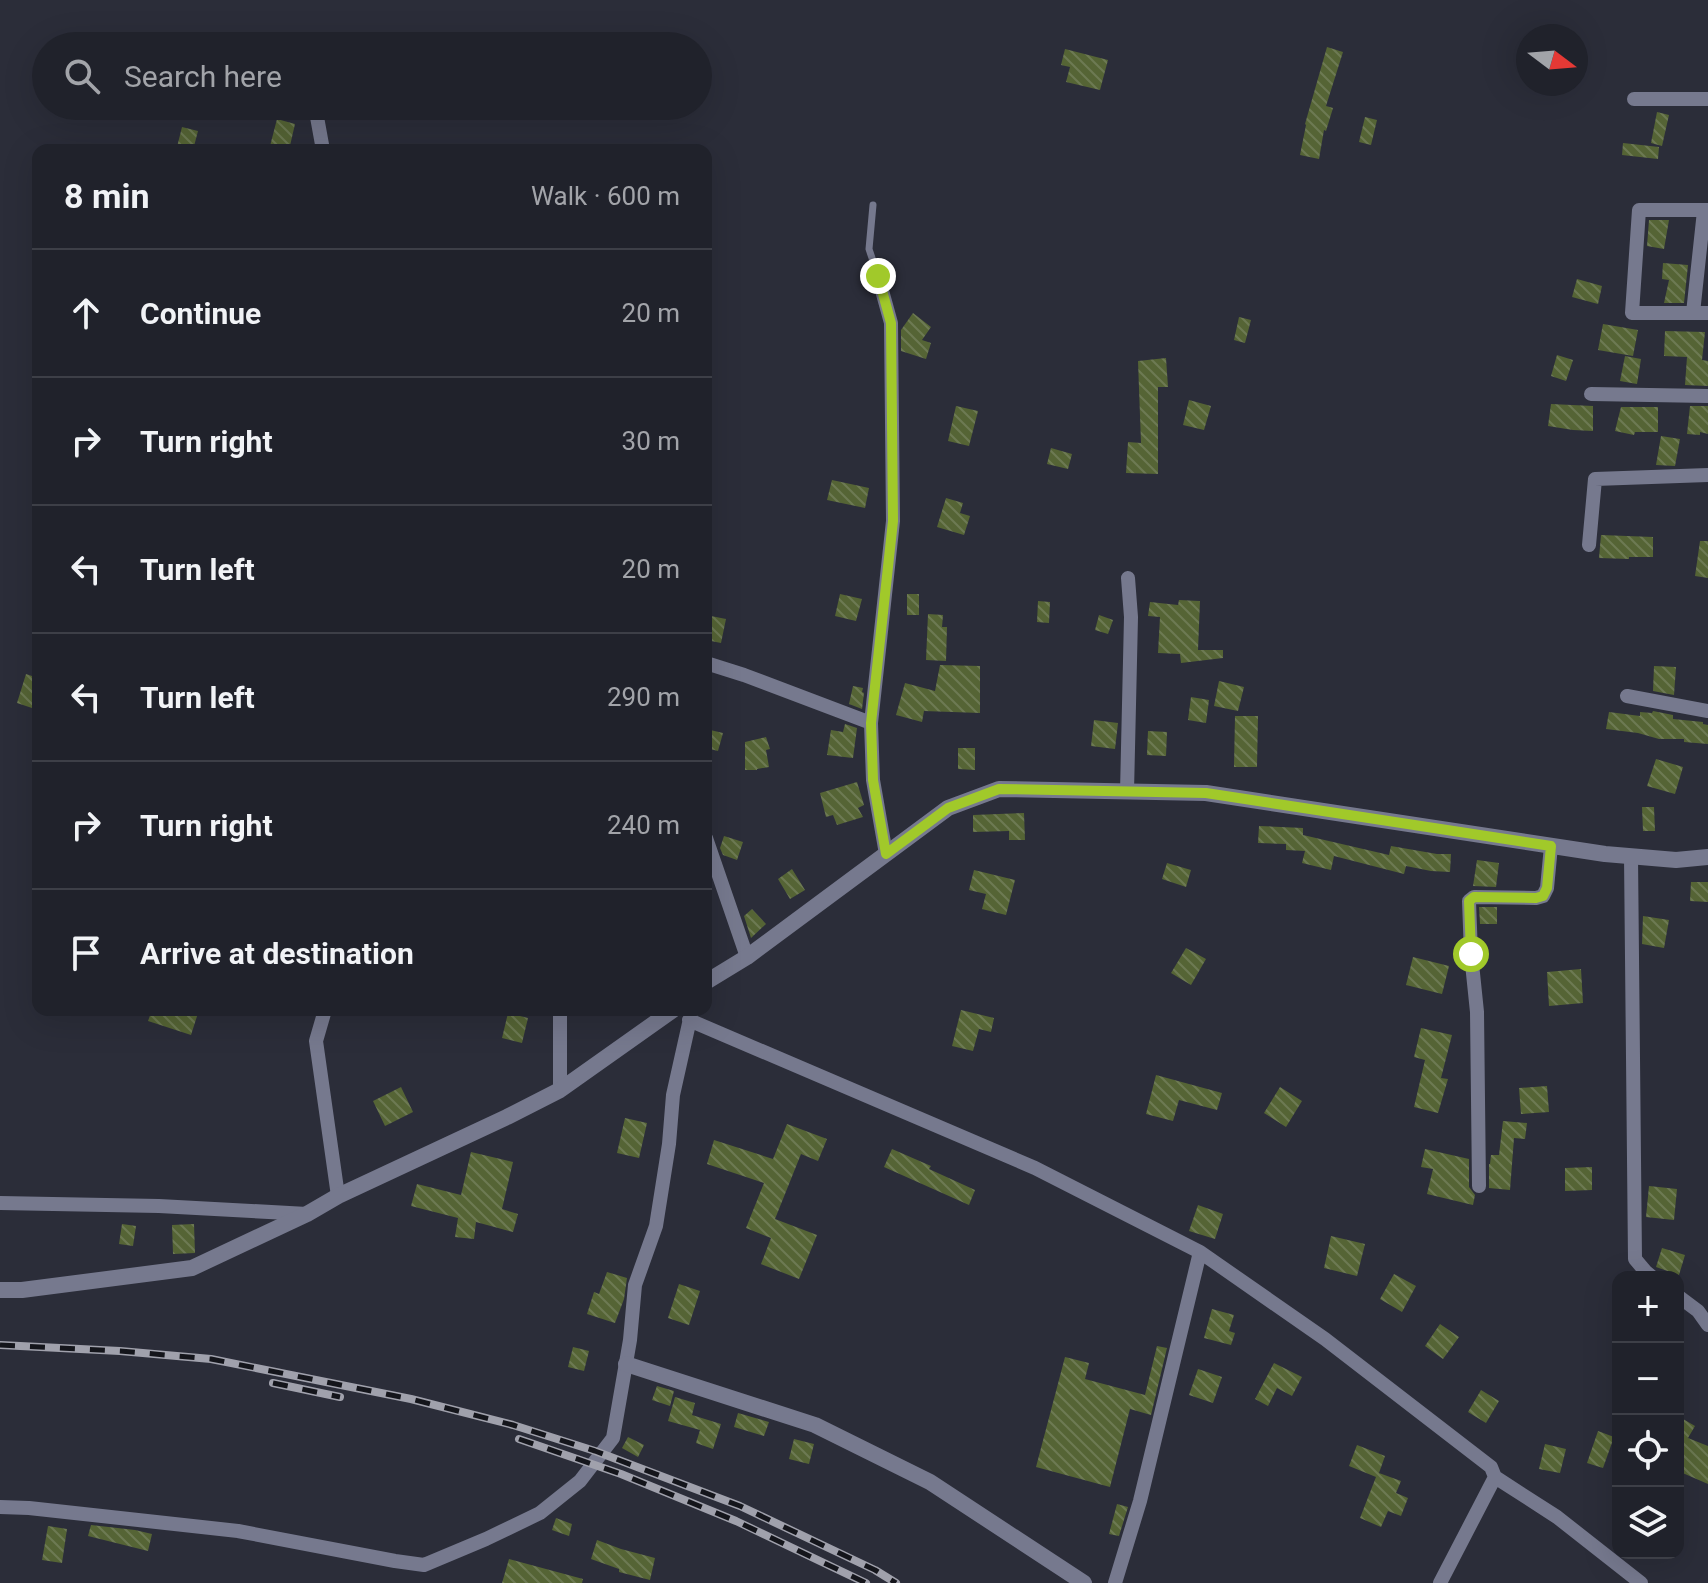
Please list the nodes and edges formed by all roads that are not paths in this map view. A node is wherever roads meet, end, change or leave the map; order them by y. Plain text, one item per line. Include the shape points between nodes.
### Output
1 (1634, 99) dead end
2 (1708, 99) edge
3 (318, 120) edge
4 (322, 144) edge
5 (873, 205) dead end
6 (1706, 211) edge
7 (878, 276) joint
8 (1701, 313) edge
9 (1591, 394) dead end
10 (1708, 396) edge
11 (1708, 475) edge
12 (1589, 545) dead end
13 (1128, 578) dead end
14 (712, 665) edge
15 (1627, 696) dead end
16 (1708, 711) edge
17 (871, 723) junction
18 (1127, 792) junction
19 (1551, 846) junction
20 (886, 854) junction
21 (712, 855) edge
22 (1631, 856) junction
23 (1708, 857) edge
24 (747, 957) junction
25 (712, 978) edge
26 (323, 1016) edge
27 (560, 1016) edge
28 (665, 1016) edge
29 (691, 1016) edge
30 (693, 1016) edge
31 (560, 1090) junction
32 (1479, 1186) dead end
33 (338, 1196) junction
34 (0, 1203) edge
35 (307, 1214) junction
36 (1200, 1252) junction
37 (1645, 1271) edge
38 (0, 1290) edge
39 (1684, 1298) edge
40 (1703, 1306) edge
41 (1708, 1325) edge
42 (626, 1364) junction
43 (1495, 1477) junction
44 (0, 1507) edge
45 (1084, 1583) edge
46 (1115, 1583) edge
47 (1440, 1583) edge
48 (1641, 1583) edge

1 - 2 street
3 - 4 street
5 - 7 lane via 869,249
6 - 8 street
6 - 8 street via 1639,210 1632,313
7 - 17 street via 891,323 893,521
9 - 10 street
11 - 12 street via 1595,479
13 - 18 street
14 - 17 street
15 - 16 street
17 - 20 street via 873,780
18 - 19 street via 1206,793
18 - 20 street via 999,789 948,808
19 - 22 street
19 - 32 street via 1543,896 1469,901 1477,1012
20 - 24 street
21 - 24 street
22 - 23 street
22 - 37 street via 1635,1259
24 - 25 street
26 - 33 street via 316,1041
27 - 31 street
28 - 31 street
29 - 42 street via 673,1095 656,1226 635,1285
30 - 36 street via 1035,1168
31 - 33 street
33 - 35 street
34 - 35 street
35 - 38 street via 192,1268
36 - 43 street via 1325,1339 1491,1467
36 - 46 street
39 - 40 street
40 - 41 street
42 - 44 street via 613,1438 580,1481 540,1513 424,1565 238,1531
42 - 45 street via 815,1425 930,1482
43 - 47 street
43 - 48 street via 1557,1517

